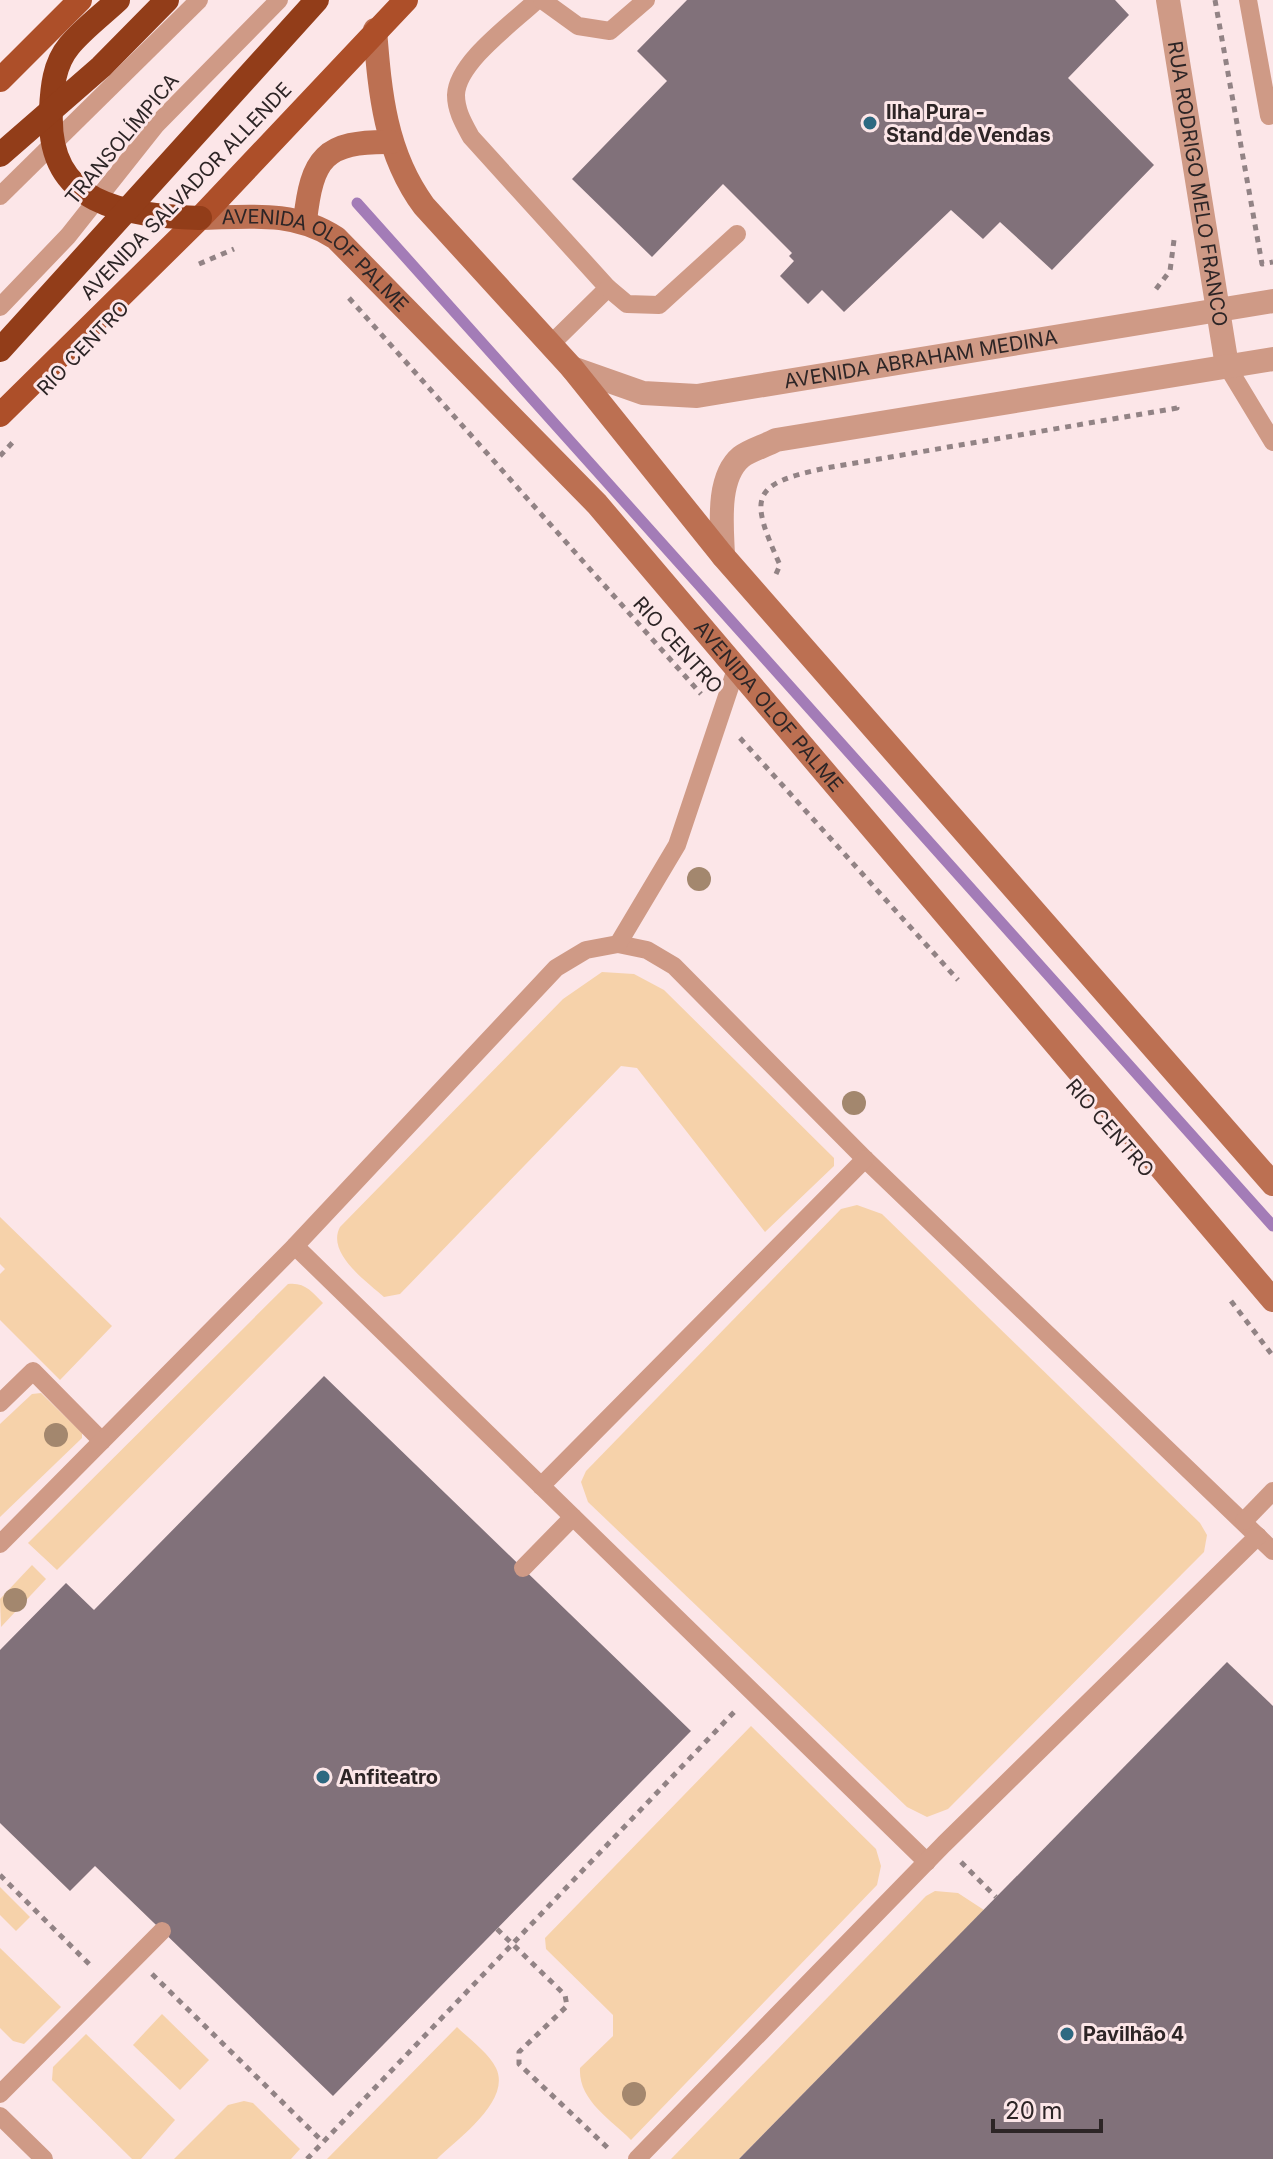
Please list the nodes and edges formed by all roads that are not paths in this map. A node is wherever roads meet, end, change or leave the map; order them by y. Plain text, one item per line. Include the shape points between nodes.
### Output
1 (80, 0) edge
2 (118, 0) edge
3 (167, 0) edge
4 (199, 0) edge
5 (279, 0) edge
6 (317, 0) edge
7 (406, 0) edge
8 (540, 0) edge
9 (646, 0) edge
10 (1168, 0) edge
11 (1248, 0) edge
12 (375, 30) junction
13 (0, 80) edge
14 (51, 109) junction
15 (1269, 116) dead end
16 (391, 142) junction
17 (53, 146) junction
18 (0, 155) edge
19 (0, 196) edge
20 (98, 201) junction
21 (129, 210) junction
22 (200, 218) junction
23 (305, 221) junction
24 (737, 234) dead end
25 (608, 288) junction
26 (1273, 301) edge
27 (0, 307) edge
28 (1218, 308) junction
29 (550, 345) junction
30 (0, 350) edge
31 (1273, 359) edge
32 (1227, 366) junction
33 (572, 368) junction
34 (0, 415) edge
35 (1273, 442) edge
36 (723, 556) junction
37 (736, 669) junction
38 (618, 944) junction
39 (865, 1159) junction
40 (1273, 1184) edge
41 (295, 1246) junction
42 (1273, 1300) edge
43 (0, 1403) edge
44 (102, 1441) junction
45 (541, 1486) junction
46 (1273, 1491) edge
47 (573, 1517) junction
48 (1244, 1521) junction
49 (1258, 1536) junction
50 (0, 1544) edge
51 (1273, 1551) edge
52 (523, 1568) dead end
53 (927, 1862) junction
54 (162, 1931) dead end
55 (0, 2094) edge
56 (0, 2116) edge
57 (44, 2159) edge
58 (637, 2159) edge

1 - 13 main road
2 - 14 highway via 68,48 56,71
3 - 14 highway
4 - 17 lane, TRANSOLÍMPICA
5 - 20 lane, TRANSOLÍMPICA via 156,125
6 - 21 highway, AVENIDA SALVADOR ALLENDE
7 - 12 main road, AVENIDA SALVADOR ALLENDE
8 - 9 lane via 578,26 602,31 623,23
8 - 25 lane via 461,75 459,114 471,137
10 - 28 street, RUA RODRIGO MELO FRANCO
11 - 15 lane
12 - 16 street via 380,98
12 - 22 main road, AVENIDA SALVADOR ALLENDE
14 - 17 highway
14 - 18 highway
16 - 23 street via 348,146 320,163 311,177
16 - 29 street via 424,206
17 - 19 lane, TRANSOLÍMPICA
17 - 20 highway via 79,191
20 - 21 highway
20 - 27 lane, TRANSOLÍMPICA
21 - 22 highway
21 - 30 highway, AVENIDA SALVADOR ALLENDE
22 - 23 street, AVENIDA OLOF PALME via 277,216
22 - 34 main road, AVENIDA SALVADOR ALLENDE
23 - 37 street, AVENIDA OLOF PALME via 336,238 597,504
24 - 25 lane via 659,305 627,304
25 - 29 lane
26 - 28 street, AVENIDA ABRAHAM MEDINA
28 - 32 street, RUA RODRIGO MELO FRANCO
28 - 33 street, AVENIDA ABRAHAM MEDINA via 697,396 643,393
29 - 33 street
31 - 32 street
32 - 35 lane
32 - 36 street via 776,440 741,457 732,469 726,483
33 - 36 street
36 - 40 street
37 - 38 lane via 677,845
37 - 42 street, AVENIDA OLOF PALME
38 - 39 lane via 647,950 674,966
38 - 41 lane via 586,950 556,968
39 - 45 lane
39 - 48 lane
41 - 44 lane
41 - 45 lane
43 - 44 lane via 33,1371
44 - 50 lane
45 - 47 lane
46 - 48 lane
47 - 52 lane
47 - 53 lane
48 - 49 lane
49 - 51 lane
49 - 53 lane
53 - 58 lane
54 - 55 lane
56 - 57 lane

